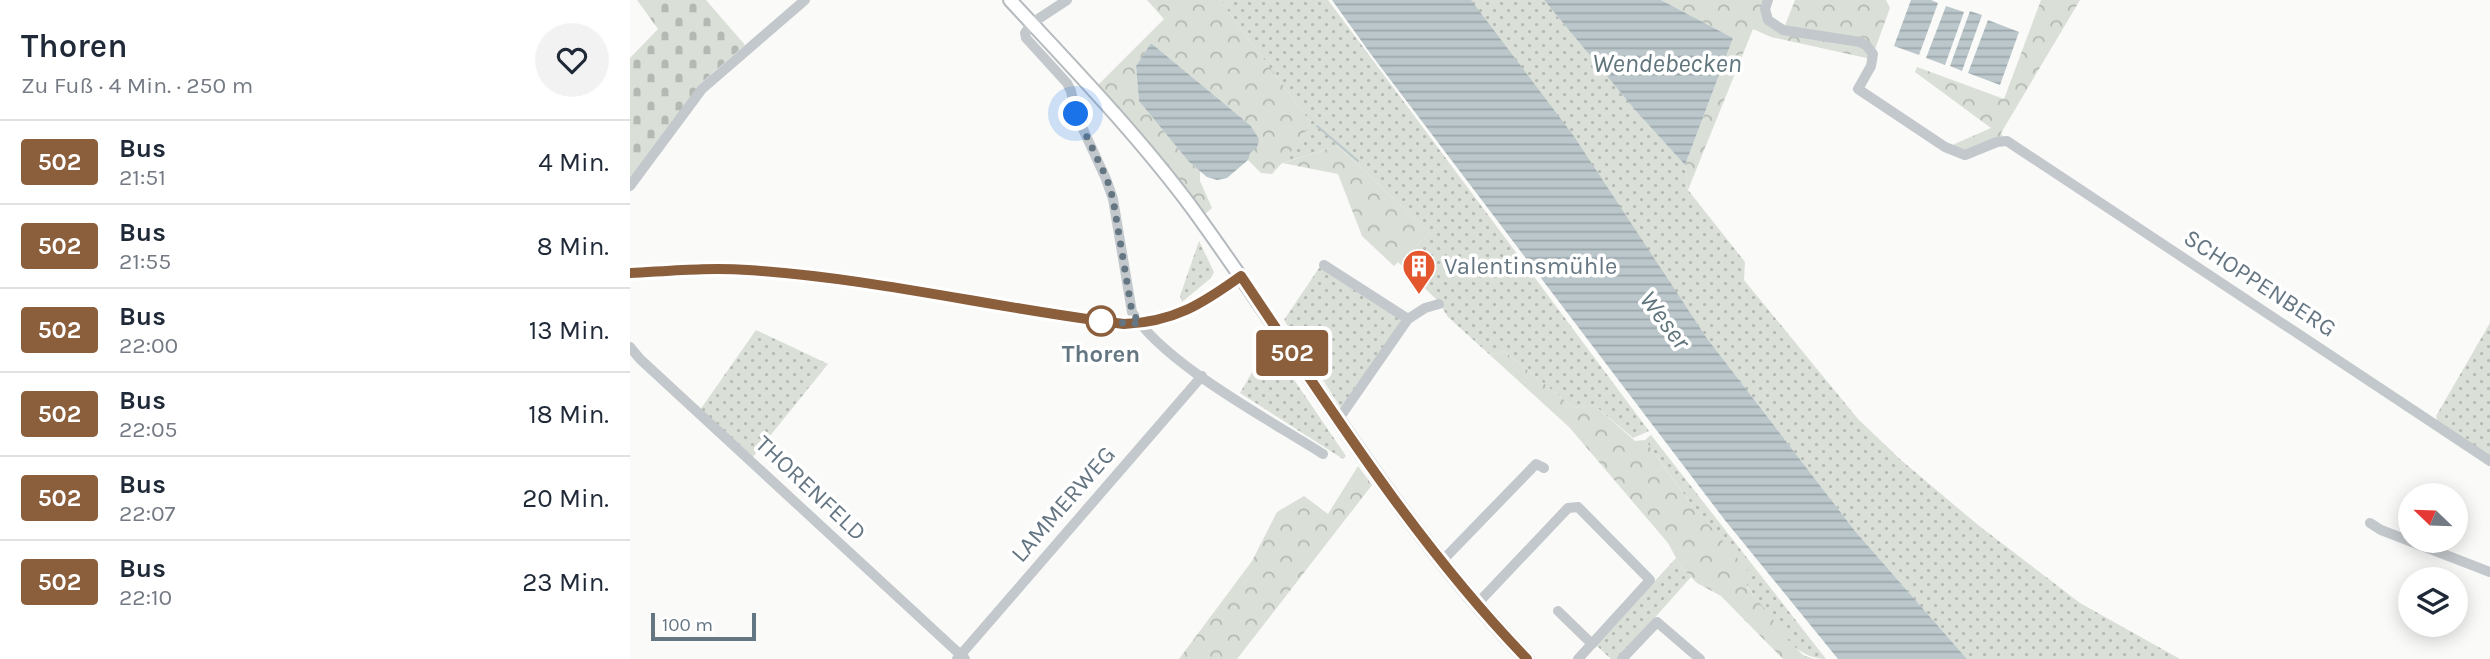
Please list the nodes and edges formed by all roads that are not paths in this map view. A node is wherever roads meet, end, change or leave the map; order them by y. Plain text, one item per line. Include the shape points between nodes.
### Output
1 (805, 0) edge
2 (1010, 0) edge
3 (1067, 0) edge
4 (1768, 0) edge
5 (1032, 23) junction
6 (630, 186) edge
7 (1324, 265) dead end
8 (630, 273) edge
9 (1241, 276) junction
10 (1439, 304) dead end
11 (1408, 319) junction
12 (1140, 324) junction
13 (630, 347) edge
14 (1202, 376) junction
15 (1338, 419) junction
16 (1323, 454) dead end
17 (2490, 461) edge
18 (1544, 468) dead end
19 (2370, 523) dead end
20 (1441, 562) junction
21 (2490, 572) edge
22 (1477, 604) junction
23 (1558, 611) dead end
24 (1592, 644) junction
25 (961, 658) edge
26 (1700, 658) edge
27 (1527, 659) edge
28 (1578, 659) edge
29 (1622, 659) edge

1 - 6 street via 702,89
2 - 5 main road
3 - 5 street
4 - 17 street, SCHOPPENBERG via 1768,20 1783,30 1867,46 1873,54 1871,66 1858,89 1945,148 1965,155 2007,141
5 - 9 main road via 1192,209
5 - 12 street via 1026,38 1067,83 1076,114 1107,179 1118,218 1132,312
7 - 11 street
8 - 12 street via 703,269 783,273
9 - 12 street via 1201,304
9 - 15 main road
10 - 11 street
11 - 15 street
12 - 14 street
13 - 25 street, THORENFELD
14 - 16 street
14 - 25 street, LAMMERWEG
15 - 20 main road
18 - 20 street via 1536,464
19 - 21 street
20 - 22 main road
22 - 24 street via 1568,508 1578,507 1650,580
22 - 27 main road
23 - 24 street
24 - 28 street
26 - 29 street via 1657,622

